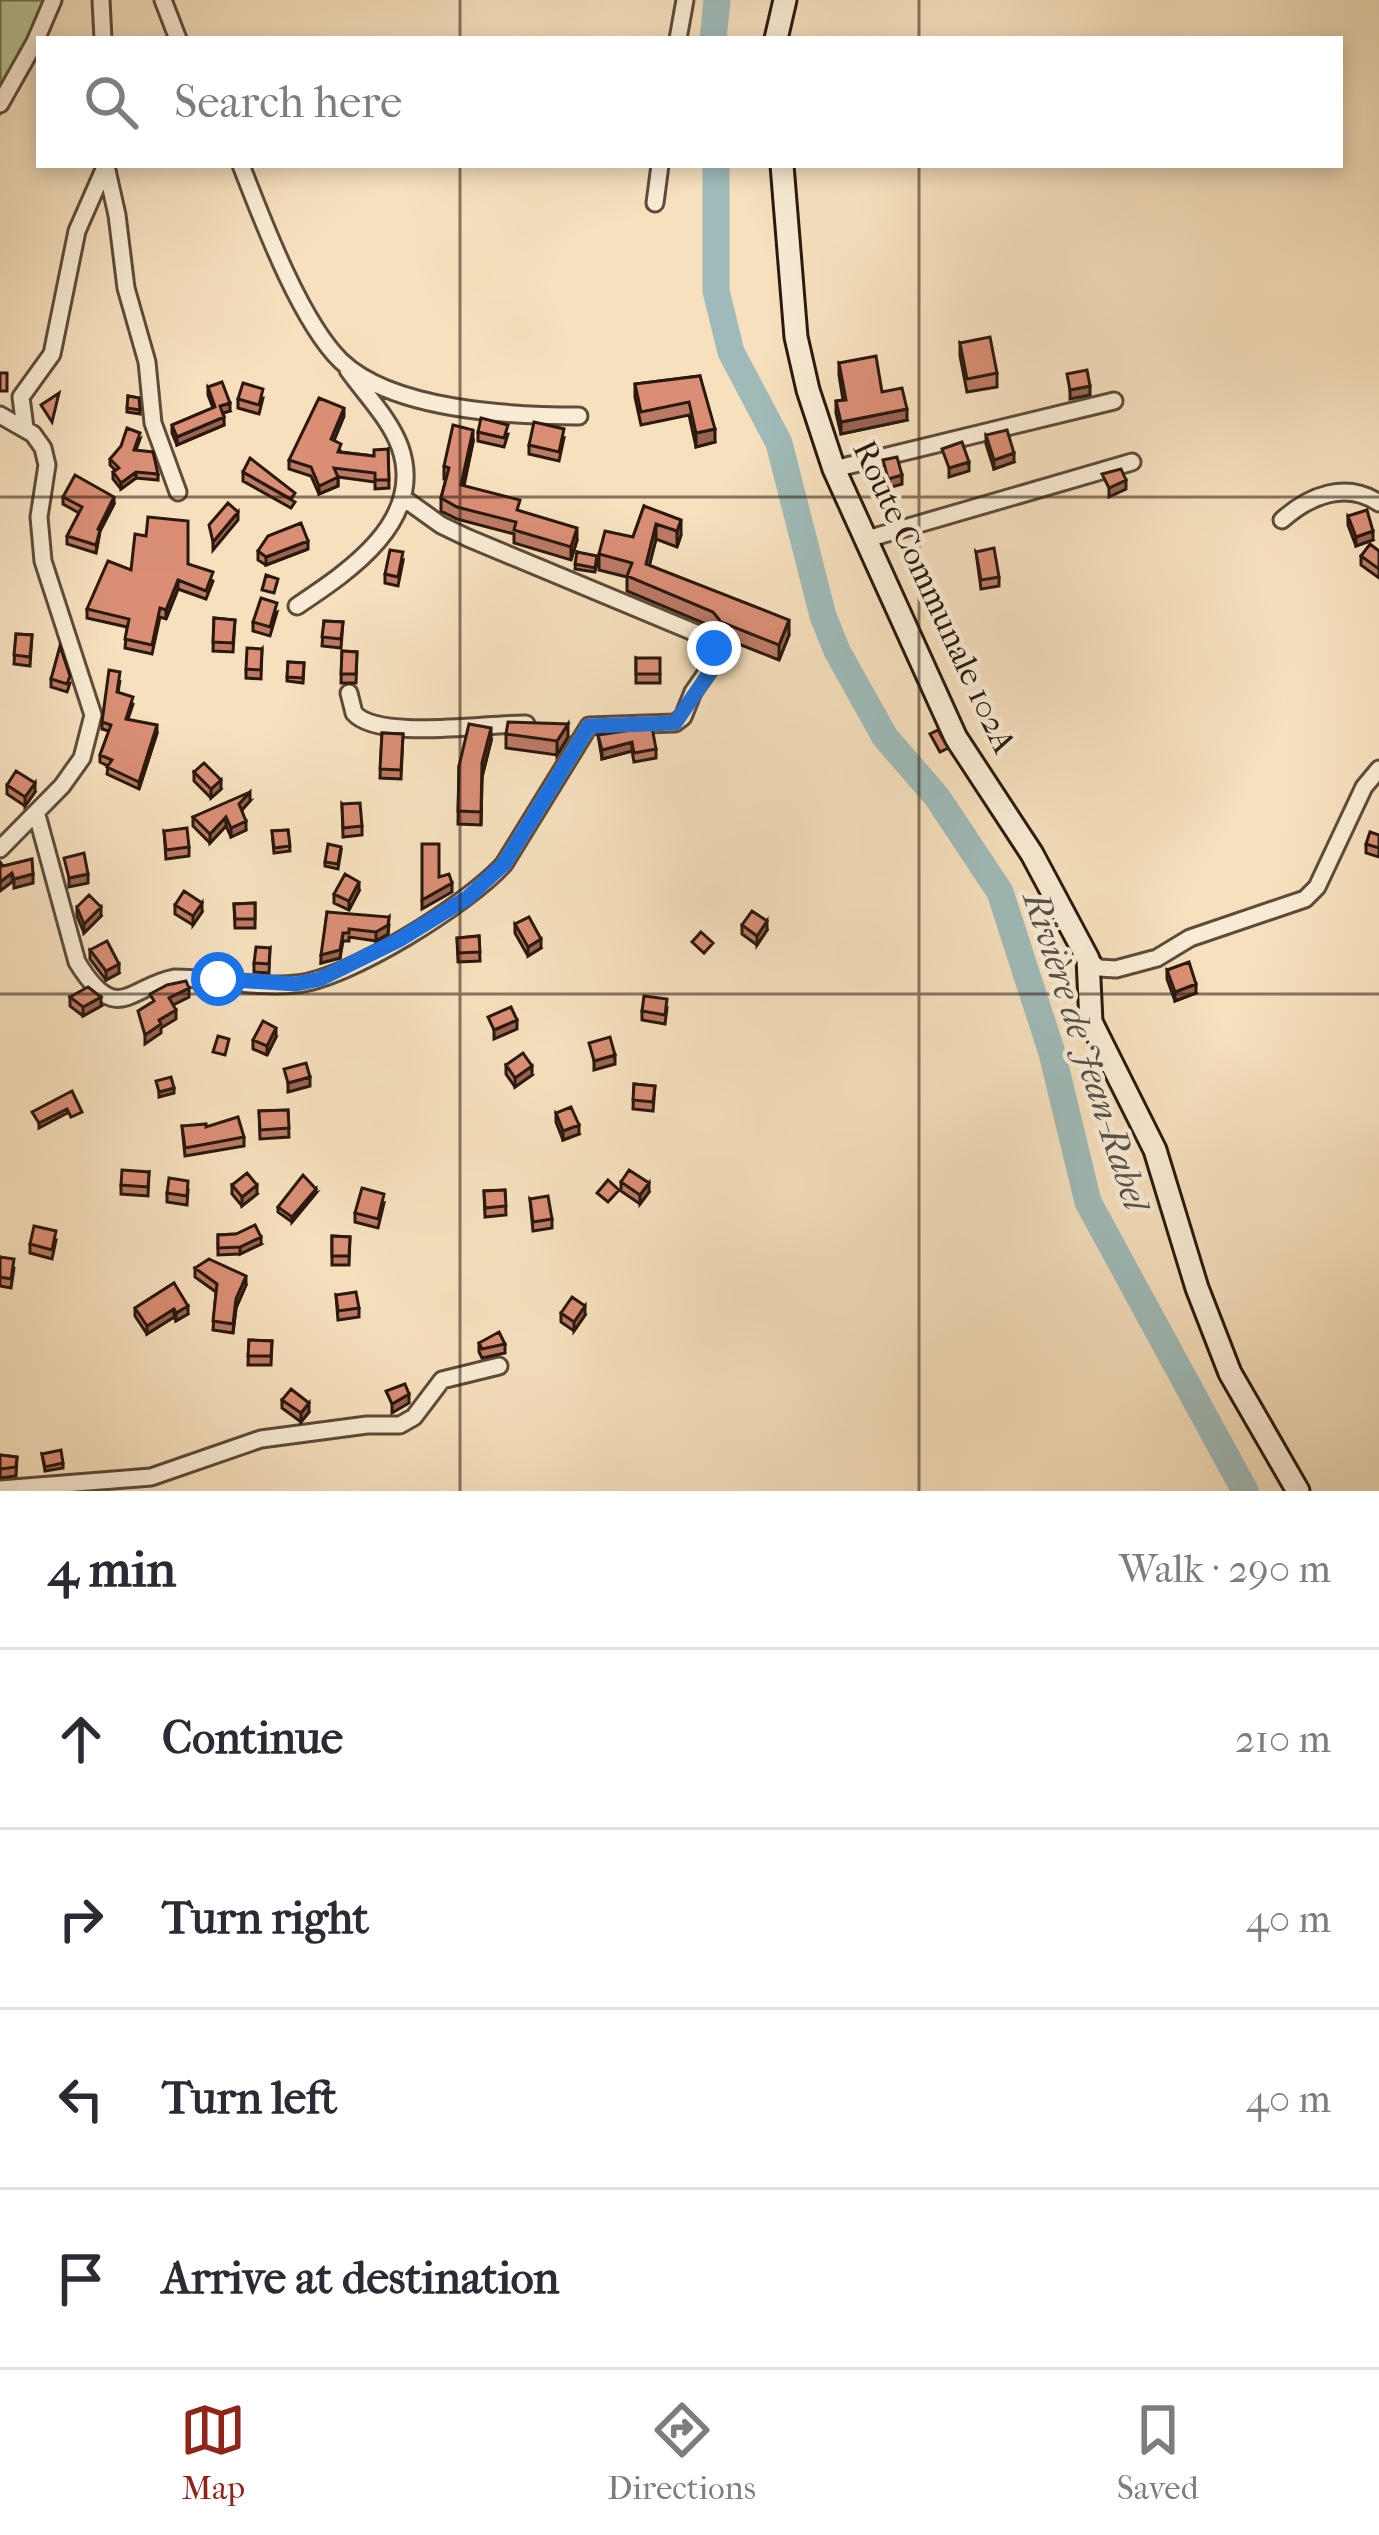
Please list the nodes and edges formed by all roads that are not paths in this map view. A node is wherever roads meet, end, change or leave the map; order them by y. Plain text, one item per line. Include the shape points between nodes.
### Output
1 (53, 0) edge
2 (101, 0) edge
3 (164, 0) edge
4 (685, 0) edge
5 (785, 0) edge
6 (38, 36) edge
7 (103, 36) edge
8 (177, 36) edge
9 (679, 36) edge
10 (777, 36) edge
11 (36, 40) edge
12 (0, 104) edge
13 (105, 168) edge
14 (106, 168) edge
15 (242, 168) edge
16 (660, 168) edge
17 (782, 168) edge
18 (655, 203) dead end
19 (343, 363) junction
20 (1114, 400) dead end
21 (0, 415) edge
22 (579, 416) dead end
23 (25, 428) junction
24 (1132, 462) dead end
25 (834, 469) junction
26 (178, 492) dead end
27 (402, 497) junction
28 (1379, 503) edge
29 (1282, 520) dead end
30 (867, 539) junction
31 (297, 606) dead end
32 (350, 693) dead end
33 (538, 724) edge
34 (562, 725) edge
35 (589, 726) junction
36 (1379, 769) edge
37 (37, 815) junction
38 (0, 849) edge
39 (1088, 959) junction
40 (499, 1366) dead end
41 (0, 1489) edge
42 (1298, 1491) edge

1 - 6 street
2 - 7 street
3 - 8 street
4 - 9 street
5 - 10 street
11 - 12 street
13 - 23 street via 73,246 52,354 21,397
14 - 26 street via 153,423
15 - 19 street via 299,297
16 - 18 street
17 - 25 street, Route Communale 102A via 796,337
19 - 22 street via 428,400 522,416
19 - 27 street via 399,444
20 - 25 street
21 - 23 street
23 - 37 street via 44,448 43,561 93,715 82,758
24 - 30 street
25 - 30 street, Route Communale 102A
27 - 31 street via 365,557
27 - 35 street via 441,525 708,638 716,659 675,723
28 - 29 street via 1345,489
30 - 39 street, Route Communale 102A via 956,738
32 - 33 street via 354,713 369,723
34 - 35 street
35 - 37 street via 488,881 399,940 296,984 174,977 124,1000 95,985 77,962
36 - 39 street via 1305,898 1137,964 1099,968
37 - 38 street
39 - 42 street, Route Communale 102A via 1091,1022 1155,1150 1231,1373
40 - 41 street via 442,1380 400,1425 262,1439 151,1477

